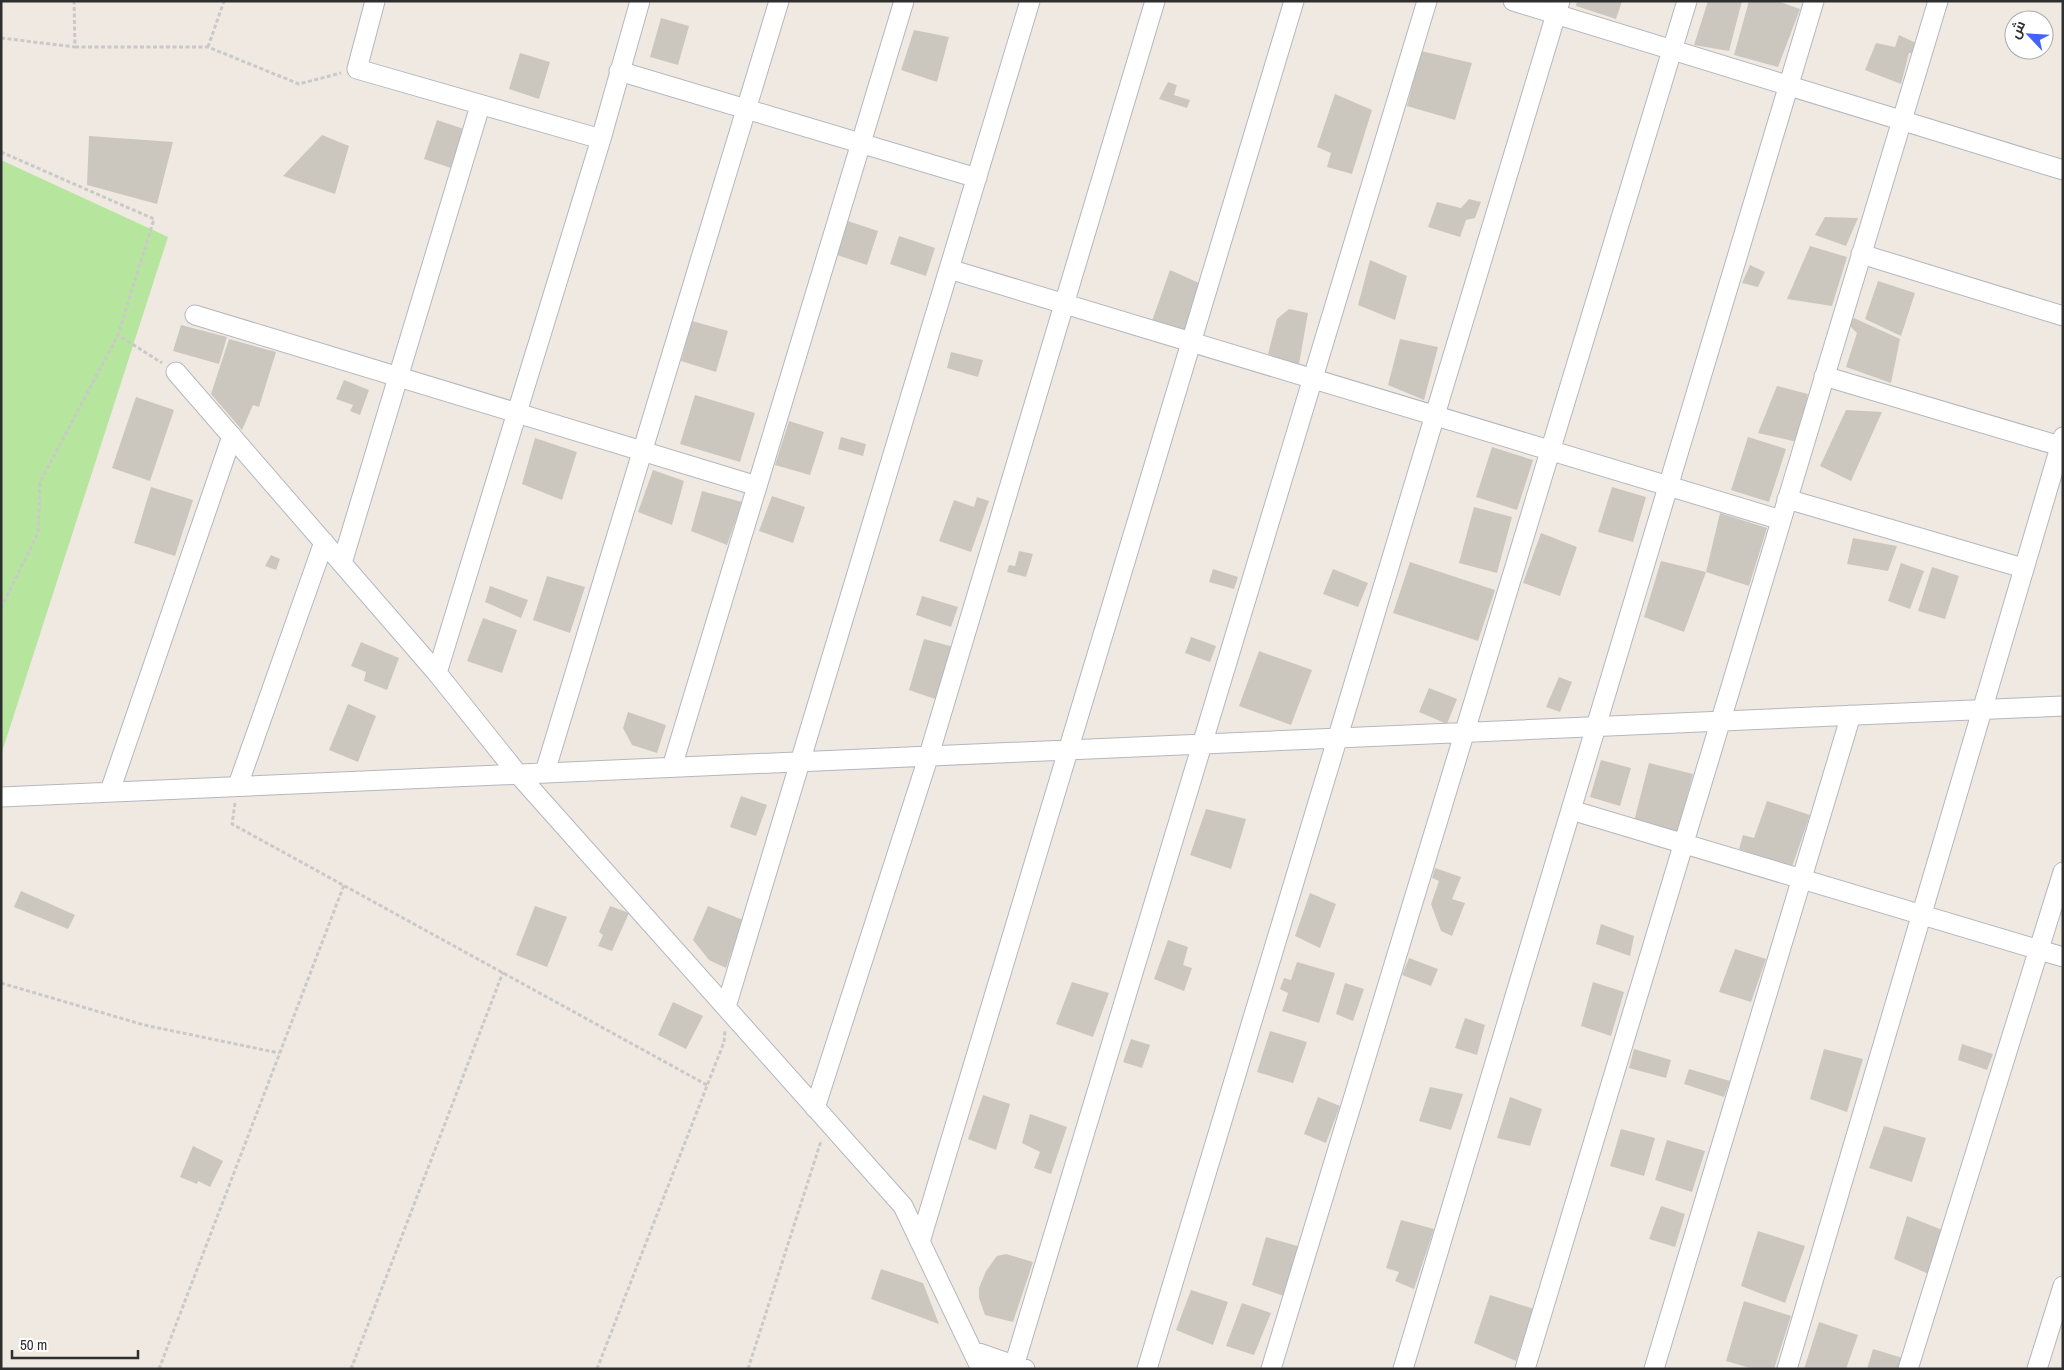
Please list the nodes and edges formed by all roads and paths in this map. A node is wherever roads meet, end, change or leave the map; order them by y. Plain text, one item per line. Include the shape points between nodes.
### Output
1 (74, 1) edge
2 (224, 1) edge
3 (375, 1) edge
4 (640, 1) edge
5 (779, 1) edge
6 (904, 1) edge
7 (1030, 1) edge
8 (1155, 1) edge
9 (1294, 1) edge
10 (1427, 1) edge
11 (1513, 1) edge
12 (1687, 1) edge
13 (1814, 1) edge
14 (1938, 1) edge
15 (1558, 8) edge
16 (1, 38) edge
17 (75, 46) junction
18 (208, 47) junction
19 (1672, 50) junction
20 (356, 69) junction
21 (619, 71) junction
22 (1789, 86) junction
23 (480, 106) junction
24 (746, 109) junction
25 (1902, 120) junction
26 (601, 139) junction
27 (861, 143) junction
28 (1, 152) edge
29 (2063, 170) edge
30 (977, 178) junction
31 (1861, 254) junction
32 (950, 269) junction
33 (1065, 304) junction
34 (195, 315) dead end
35 (2063, 316) edge
36 (118, 335) junction
37 (1191, 342) junction
38 (176, 372) joint
39 (1824, 376) junction
40 (398, 377) junction
41 (1313, 379) junction
42 (516, 412) junction
43 (1435, 415) junction
44 (232, 436) junction
45 (1550, 450) junction
46 (642, 451) junction
47 (2060, 452) edge
48 (757, 486) junction
49 (1668, 486) junction
50 (1787, 499) junction
51 (1781, 520) junction
52 (324, 542) junction
53 (342, 563) junction
54 (2023, 568) junction
55 (1, 608) edge
56 (437, 674) junction
57 (2063, 706) edge
58 (1981, 710) junction
59 (1851, 715) junction
60 (1720, 720) junction
61 (1596, 726) junction
62 (1465, 732) junction
63 (1338, 738) junction
64 (1203, 744) junction
65 (1068, 749) junction
66 (929, 755) junction
67 (800, 761) junction
68 (672, 767) junction
69 (545, 772) junction
70 (517, 773) junction
71 (238, 785) junction
72 (110, 791) junction
73 (1, 797) edge
74 (1571, 810) junction
75 (1683, 843) junction
76 (2063, 872) edge
77 (1802, 879) junction
78 (344, 885) junction
79 (1920, 915) junction
80 (2039, 950) junction
81 (2063, 957) edge
82 (503, 972) junction
83 (1, 983) edge
84 (726, 1007) junction
85 (280, 1053) junction
86 (708, 1085) junction
87 (821, 1114) junction
88 (920, 1242) junction
89 (2063, 1286) edge
90 (973, 1351) junction
91 (1019, 1367) edge
92 (159, 1369) edge
93 (351, 1369) edge
94 (597, 1369) edge
95 (748, 1369) edge
96 (982, 1369) edge
97 (1146, 1369) edge
98 (1272, 1369) edge
99 (1403, 1369) edge
100 (1525, 1369) edge
101 (1654, 1369) edge
102 (1786, 1369) edge
103 (1908, 1369) edge
104 (2037, 1369) edge

1 - 17 path
2 - 18 path
3 - 20 street
4 - 21 street
5 - 24 street
6 - 27 street
7 - 30 street
8 - 33 street
9 - 37 street
10 - 41 street
11 - 15 street
12 - 19 street
13 - 22 street
14 - 25 street
15 - 19 street
15 - 43 street
16 - 17 path
17 - 18 path
18 - 20 path via 299,84
19 - 22 street
19 - 45 street
20 - 23 street
21 - 24 street
21 - 26 street
22 - 25 street
22 - 49 street
23 - 26 street
23 - 40 street
24 - 27 street
24 - 46 street
25 - 29 street
25 - 31 street
26 - 42 street
27 - 30 street
27 - 48 street
28 - 36 path via 154,219
30 - 32 street
31 - 35 street
31 - 39 street
32 - 33 street
32 - 67 street
33 - 37 street
33 - 66 street
34 - 40 street
36 - 38 path
36 - 55 path via 40,482 38,533
37 - 41 street
37 - 65 street
38 - 44 street
39 - 47 street
39 - 50 street
40 - 42 street
40 - 53 street
41 - 43 street
41 - 64 street
42 - 46 street
42 - 56 street
43 - 45 street
43 - 63 street
44 - 52 street
44 - 72 street
45 - 49 street
45 - 62 street
46 - 48 street
46 - 69 street
47 - 54 street
48 - 68 street
49 - 51 street
49 - 61 street
50 - 51 street
50 - 54 street
51 - 60 street
52 - 53 street
52 - 71 street
53 - 56 street
54 - 58 street
56 - 70 street
57 - 58 street
58 - 59 street
58 - 79 street
59 - 60 street
59 - 77 street
60 - 61 street
60 - 75 street
61 - 62 street
61 - 74 street
62 - 63 street
62 - 98 street
63 - 64 street
63 - 97 street
64 - 65 street
64 - 91 street
65 - 66 street
65 - 88 street
66 - 67 street
66 - 87 street
67 - 68 street
67 - 84 street
68 - 69 street
69 - 70 street
70 - 71 street
70 - 84 street
71 - 72 street
71 - 78 path via 232,824
72 - 73 street
74 - 75 street
74 - 99 street
75 - 77 street
75 - 100 street
76 - 80 street
77 - 79 street
77 - 101 street
78 - 82 path
78 - 85 path
79 - 80 street
79 - 102 street
80 - 81 street
80 - 103 street
82 - 86 path
82 - 93 path
83 - 85 path via 144,1025
84 - 86 path via 724,1042
84 - 87 street
85 - 92 path
86 - 94 path
87 - 88 street via 903,1206
87 - 95 path
88 - 90 street
89 - 104 street
90 - 91 street
90 - 96 street

